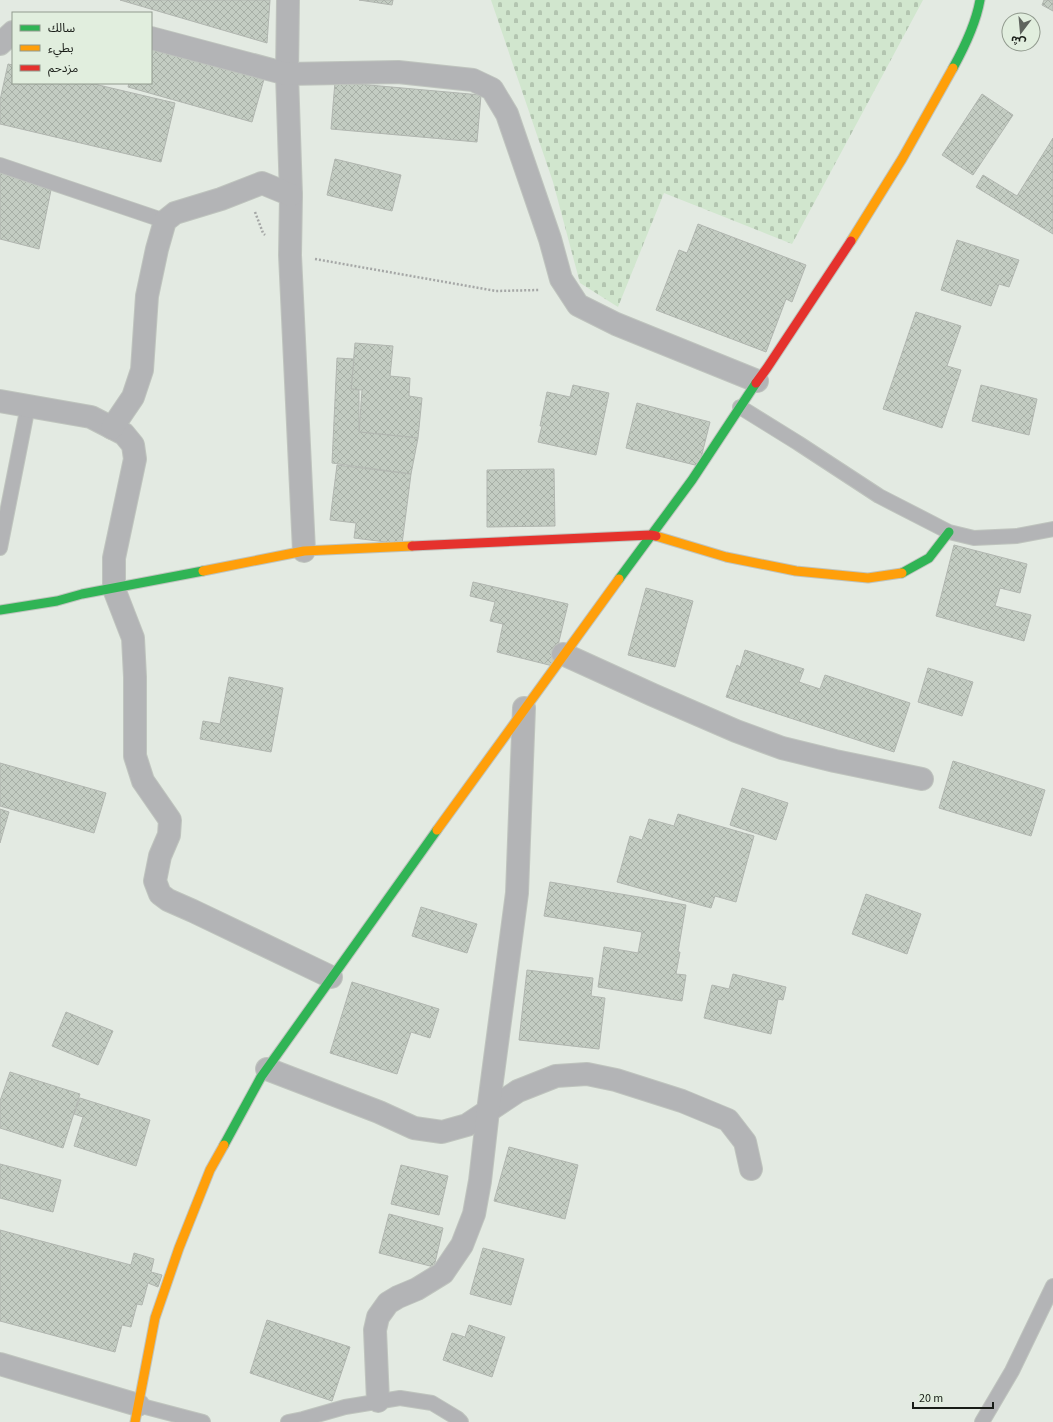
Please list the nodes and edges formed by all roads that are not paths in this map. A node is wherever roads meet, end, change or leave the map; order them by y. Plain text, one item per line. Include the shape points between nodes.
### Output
1 (288, 0) edge
2 (980, 0) edge
3 (12, 33) edge
4 (152, 38) edge
5 (0, 44) edge
6 (287, 74) junction
7 (0, 165) edge
8 (291, 195) junction
9 (165, 221) junction
10 (757, 381) junction
11 (0, 400) edge
12 (28, 406) junction
13 (740, 407) junction
14 (112, 428) junction
15 (1053, 529) edge
16 (950, 532) junction
17 (651, 535) junction
18 (0, 548) edge
19 (304, 551) junction
20 (114, 589) junction
21 (0, 610) edge
22 (563, 654) junction
23 (524, 708) junction
24 (922, 779) dead end
25 (331, 977) junction
26 (267, 1069) junction
27 (488, 1111) junction
28 (751, 1169) dead end
29 (1053, 1286) edge
30 (0, 1364) edge
31 (378, 1401) junction
32 (136, 1413) edge
33 (203, 1422) edge
34 (288, 1422) edge
35 (461, 1422) edge
36 (982, 1422) edge

1 - 6 street
2 - 10 street via 960,55 902,159 866,219
3 - 5 street
4 - 6 street
6 - 8 street
6 - 10 street via 398,72 473,80 492,88 507,114 561,279 578,305 603,318
7 - 9 lane
8 - 9 street via 262,183 175,213
8 - 19 street via 290,255
9 - 14 street via 147,296 142,370 133,397
10 - 13 street
11 - 12 street
12 - 14 street via 90,417
12 - 18 lane
13 - 16 lane via 879,496
13 - 17 street via 692,480
14 - 20 street via 124,434 133,445 135,459 114,558
15 - 16 lane via 1017,536 974,538
16 - 17 street via 929,558 900,574 868,578 788,569 726,557
17 - 19 street
17 - 22 street
19 - 20 street
20 - 21 street
20 - 25 street via 133,638 135,756 144,781 170,820 169,835 160,856 155,881 160,894
22 - 23 street
22 - 24 street via 652,696 782,748
23 - 25 street
23 - 27 street via 517,893
25 - 26 street
26 - 27 street via 414,1128 442,1132 467,1125
26 - 32 street via 210,1170 179,1248 155,1318
27 - 28 street via 518,1091 556,1076 587,1074 616,1080 682,1101 728,1120 745,1142
27 - 31 street via 474,1214 462,1244 443,1273 388,1303 378,1317 375,1330
29 - 36 lane via 1012,1371
30 - 32 street
31 - 34 lane
31 - 35 lane via 400,1398 432,1403
32 - 33 lane

